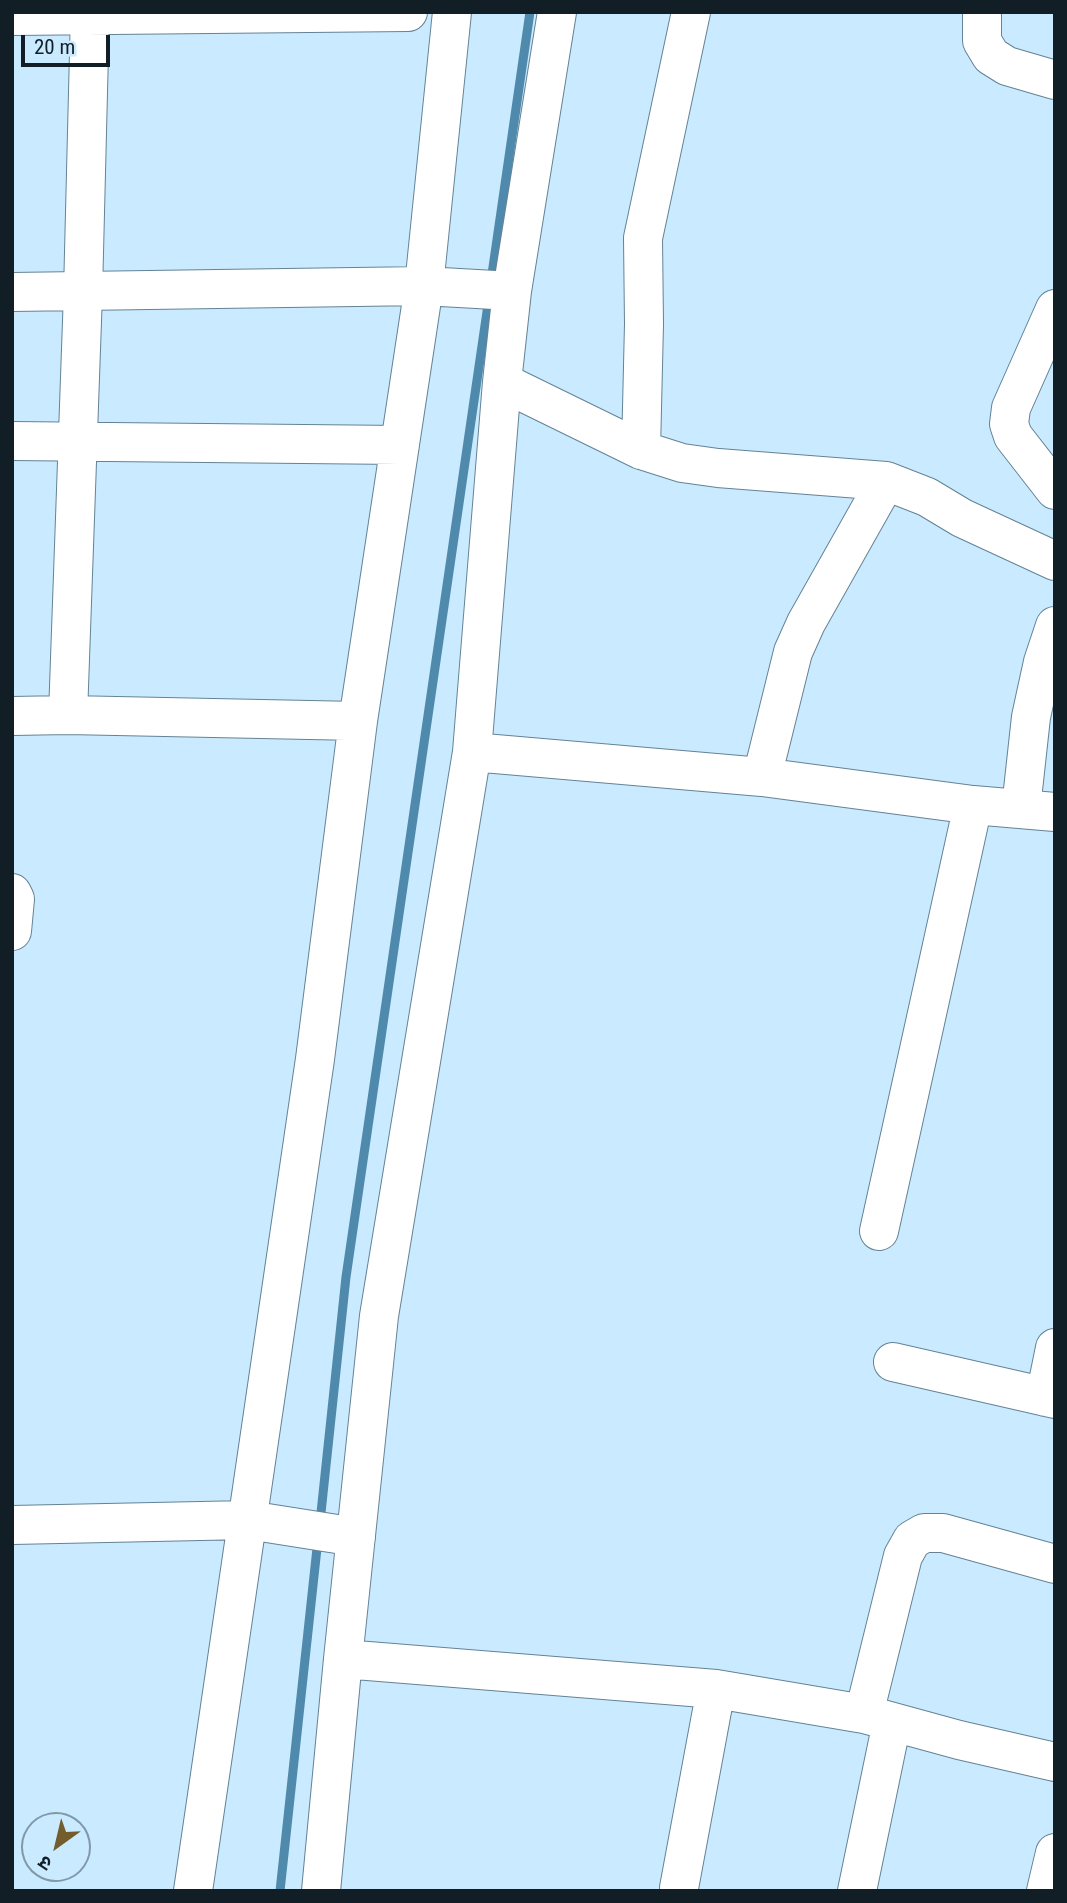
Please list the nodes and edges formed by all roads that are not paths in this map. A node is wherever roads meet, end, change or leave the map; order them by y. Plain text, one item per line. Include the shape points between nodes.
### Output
1 (408, 12) edge
2 (452, 12) edge
3 (557, 12) edge
4 (691, 12) edge
5 (982, 12) edge
6 (90, 14) edge
7 (12, 16) edge
8 (1055, 79) edge
9 (440, 287) junction
10 (505, 290) junction
11 (12, 292) edge
12 (83, 293) junction
13 (1055, 309) edge
14 (502, 382) junction
15 (12, 441) edge
16 (78, 442) junction
17 (400, 445) junction
18 (641, 450) junction
19 (886, 481) junction
20 (1055, 490) edge
21 (1055, 561) edge
22 (1055, 626) edge
23 (68, 715) junction
24 (12, 716) edge
25 (358, 721) junction
26 (472, 751) junction
27 (762, 777) junction
28 (973, 805) junction
29 (1038, 810) edge
30 (12, 893) edge
31 (12, 931) edge
32 (879, 1231) dead end
33 (1055, 1348) edge
34 (894, 1362) dead end
35 (1050, 1398) edge
36 (248, 1520) junction
37 (12, 1525) edge
38 (345, 1536) junction
39 (1055, 1564) edge
40 (343, 1659) junction
41 (716, 1689) junction
42 (878, 1718) junction
43 (1055, 1762) edge
44 (1055, 1853) edge
45 (680, 1888) dead end
46 (193, 1891) edge
47 (321, 1891) edge
48 (857, 1891) edge
49 (1045, 1891) edge

1 - 6 street
2 - 9 street
3 - 10 street
4 - 18 street via 643,238
5 - 8 street via 982,41 991,56 1007,66
6 - 7 street
6 - 12 street
9 - 10 street
9 - 12 street
9 - 17 street
10 - 14 street
11 - 12 street
12 - 16 street
13 - 20 street via 1011,408 1009,424 1013,436
14 - 18 street
14 - 26 street
15 - 16 street
16 - 17 street
16 - 23 street
17 - 25 street
18 - 19 street via 718,468
19 - 21 street
19 - 27 street via 793,652
22 - 29 street via 1031,717
23 - 24 street
23 - 25 street
25 - 36 street via 316,1059
26 - 27 street
26 - 38 street
27 - 28 street
28 - 29 street
28 - 32 street
30 - 31 street
33 - 35 street
34 - 35 street
36 - 37 street
36 - 38 street
36 - 46 street
38 - 40 street
39 - 42 street via 943,1534 924,1533 912,1540 903,1556
40 - 41 street
40 - 47 street
41 - 42 street
41 - 45 street
42 - 43 street
42 - 48 street
44 - 49 street

